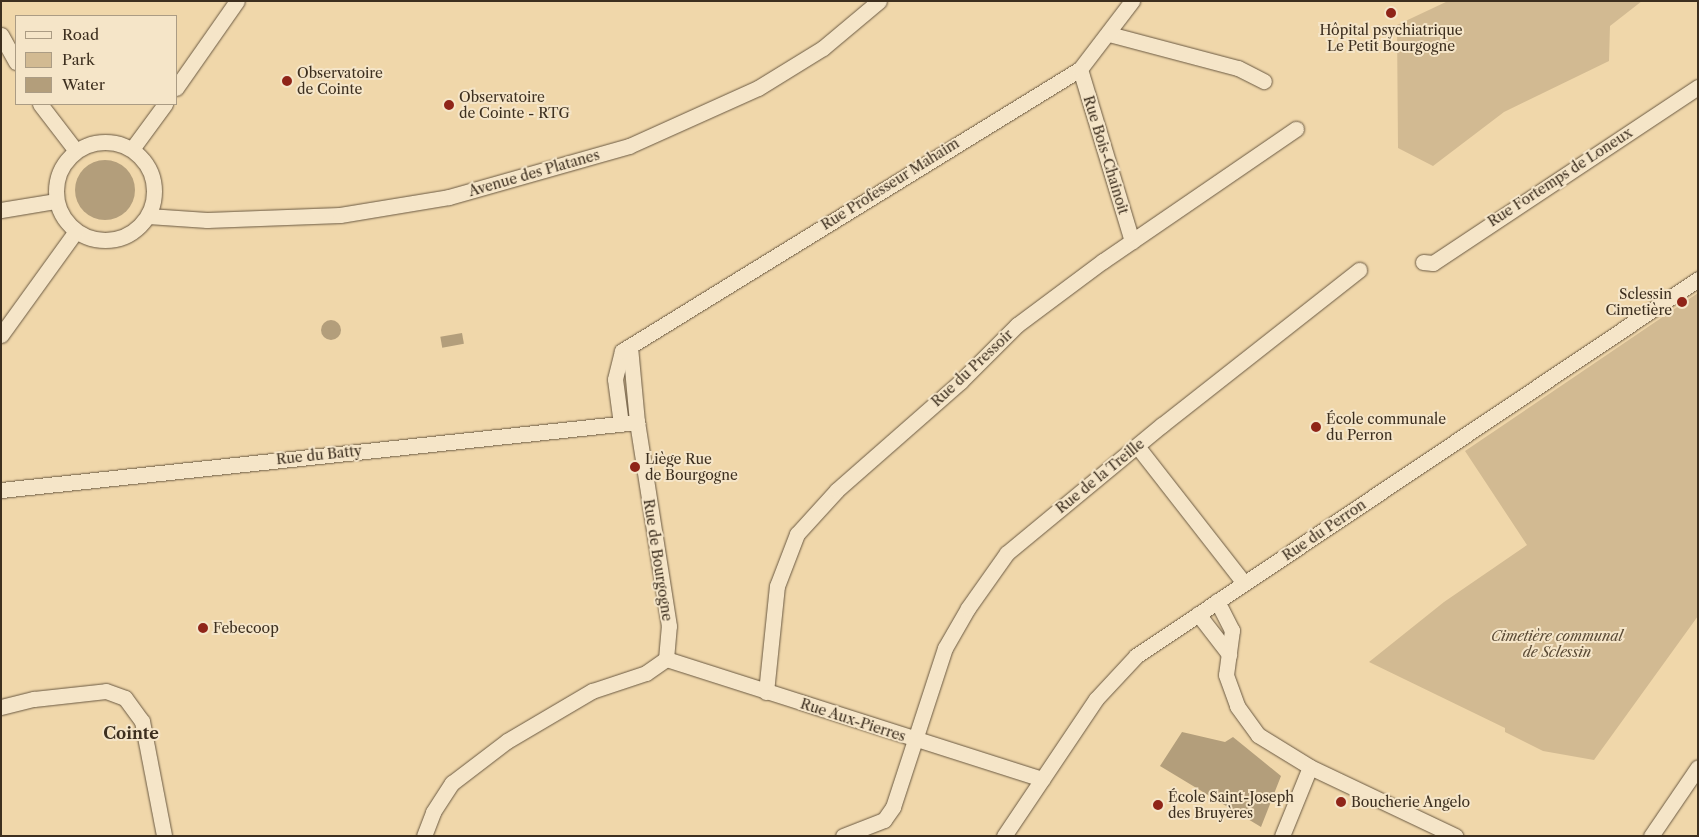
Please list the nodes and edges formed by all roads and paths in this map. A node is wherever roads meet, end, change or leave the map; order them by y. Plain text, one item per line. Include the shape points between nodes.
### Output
1 (237, 1) edge
2 (880, 1) edge
3 (1132, 1) edge
4 (1109, 34) junction
5 (1, 35) edge
6 (15, 60) edge
7 (1080, 69) junction
8 (1264, 81) dead end
9 (178, 85) edge
10 (1698, 87) edge
11 (41, 105) edge
12 (163, 105) edge
13 (1296, 129) dead end
14 (132, 149) junction
15 (76, 151) junction
16 (56, 201) junction
17 (1, 210) edge
18 (148, 216) junction
19 (76, 231) junction
20 (1132, 241) junction
21 (1423, 262) dead end
22 (1359, 270) dead end
23 (1698, 279) edge
24 (1, 335) edge
25 (629, 423) junction
26 (1137, 446) junction
27 (1, 490) edge
28 (1244, 583) junction
29 (1217, 601) junction
30 (1198, 614) junction
31 (1229, 654) junction
32 (666, 659) junction
33 (766, 692) junction
34 (1, 707) edge
35 (913, 739) junction
36 (1310, 767) junction
37 (1698, 767) edge
38 (1042, 779) junction
39 (164, 835) edge
40 (424, 836) edge
41 (843, 836) edge
42 (1004, 836) edge
43 (1282, 836) edge
44 (1455, 836) edge
45 (1651, 836) edge

1 - 9 street
2 - 18 street, Avenue des Platanes via 823,48 758,88 629,146 450,197 349,214 232,220
3 - 4 street, Rue Professeur Mahaim
4 - 7 street, Rue Professeur Mahaim
4 - 8 street via 1238,68
5 - 6 street
7 - 20 street, Rue Bois-Chainoit
7 - 25 street, Rue Professeur Mahaim via 622,351 615,379
10 - 21 street, Rue Fortemps de Loneux via 1433,263
11 - 15 street
12 - 14 street
13 - 20 street, Rue du Pressoir
14 - 15 street via 102,142
14 - 18 street via 143,159 153,179 154,202
15 - 16 street via 59,174
16 - 17 street
16 - 19 street via 61,214
18 - 19 street via 138,228 111,240 96,240
19 - 24 street
20 - 33 street, Rue du Pressoir via 1017,325 960,382 838,490 797,534 777,586
22 - 26 street, Rue de la Treille
23 - 28 street, Rue du Perron
25 - 27 street, Rue du Batty
25 - 32 street, Rue de Bourgogne via 669,626
26 - 28 street
26 - 35 street, Rue de la Treille via 1007,553 968,608 945,648
28 - 29 street, Rue du Perron
29 - 30 street, Rue du Perron
29 - 31 street via 1232,630
30 - 31 street
30 - 38 street, Rue du Perron via 1136,656 1114,679 1096,699
31 - 36 street via 1226,675 1237,706 1258,735
32 - 33 street, Rue Aux-Pierres
32 - 40 street via 646,673 592,691 507,741 452,783 432,812
33 - 35 street, Rue Aux-Pierres
34 - 39 street via 106,691 125,698 142,721
35 - 38 street, Rue Aux-Pierres
35 - 41 street, Rue de la Treille via 893,807 884,820
36 - 43 street
36 - 44 street
37 - 45 street
38 - 42 street, Rue du Perron

